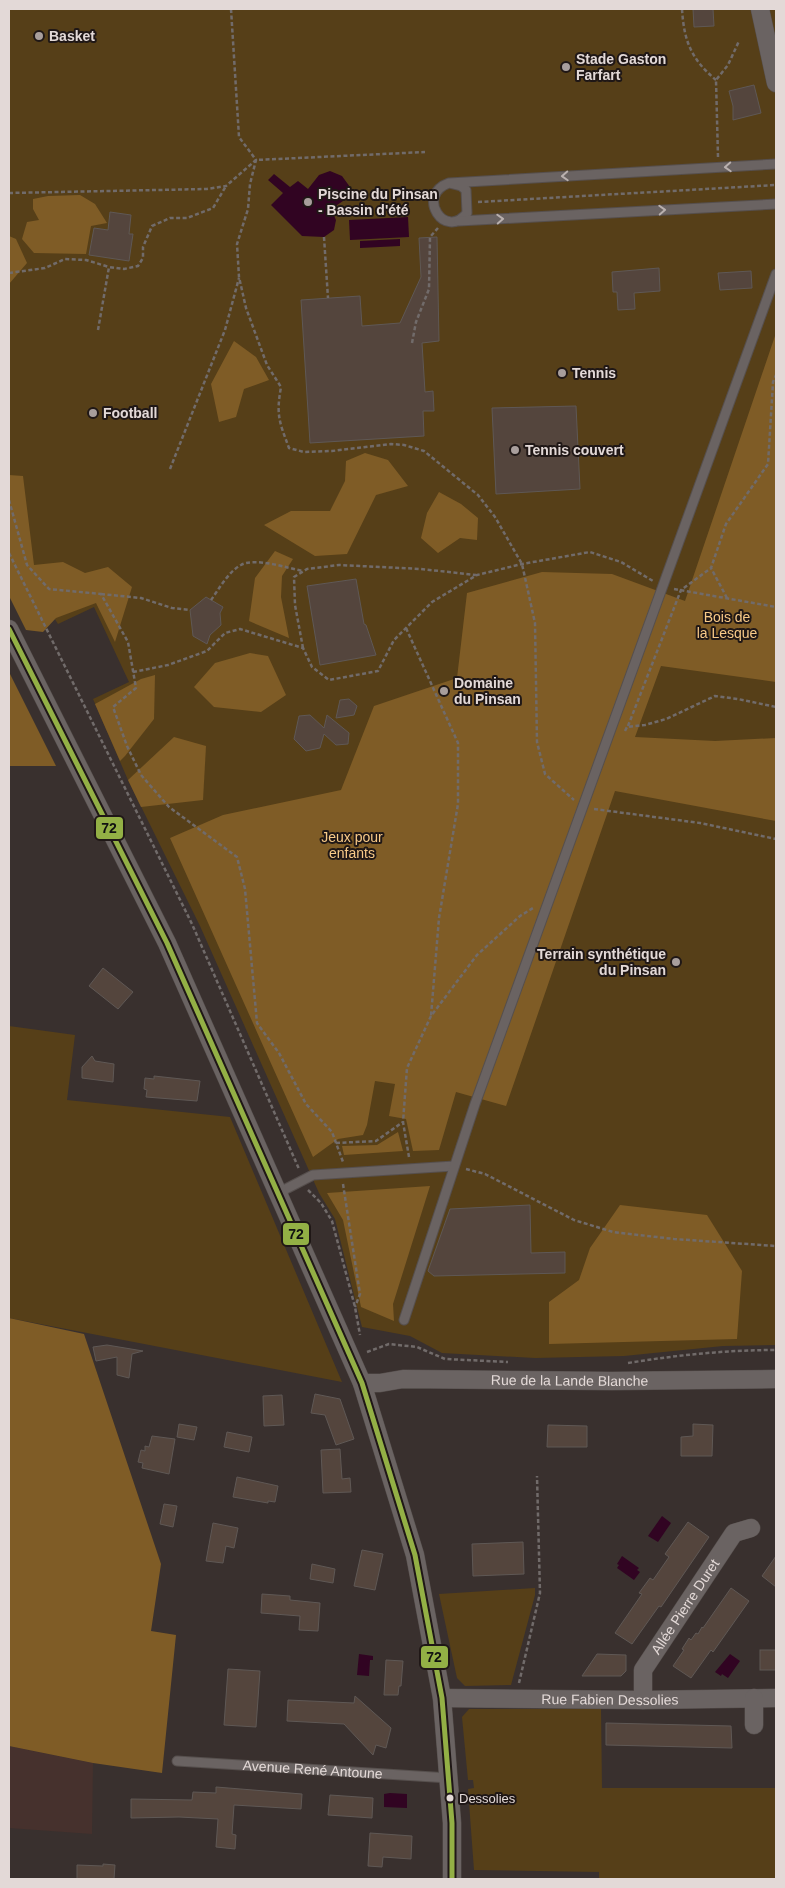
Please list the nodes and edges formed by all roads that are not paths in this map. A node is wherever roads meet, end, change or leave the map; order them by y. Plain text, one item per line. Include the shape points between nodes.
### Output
1 (760, 9) edge
2 (776, 83) edge
3 (776, 164) edge
4 (449, 183) junction
5 (776, 204) edge
6 (448, 221) junction
7 (776, 274) edge
8 (9, 629) edge
9 (454, 1166) junction
10 (278, 1193) junction
11 (404, 1320) dead end
12 (776, 1379) edge
13 (362, 1383) junction
14 (751, 1528) dead end
15 (442, 1698) junction
16 (754, 1698) junction
17 (776, 1698) edge
18 (643, 1700) junction
19 (754, 1726) dead end
20 (177, 1761) dead end
21 (448, 1778) junction
22 (452, 1879) edge

1 - 2 street
3 -> 4 lane
4 - 6 lane via 434,194 435,213
4 - 6 lane via 466,190 467,213 463,218
6 -> 5 lane
7 - 9 lane
8 - 10 street via 167,943
9 - 10 lane via 313,1175
9 - 11 lane
10 - 13 street
12 - 13 street, Rue de la Lande Blanche via 403,1379
13 - 15 street via 415,1555
14 - 18 street, Allée Pierre Duret via 734,1533 643,1670
15 - 18 street, Rue Fabien Dessolies
15 - 21 street
16 - 17 street, Rue Fabien Dessolies
16 - 18 street, Rue Fabien Dessolies
16 - 19 street
20 - 21 lane, Avenue René Antoune
21 - 22 street

